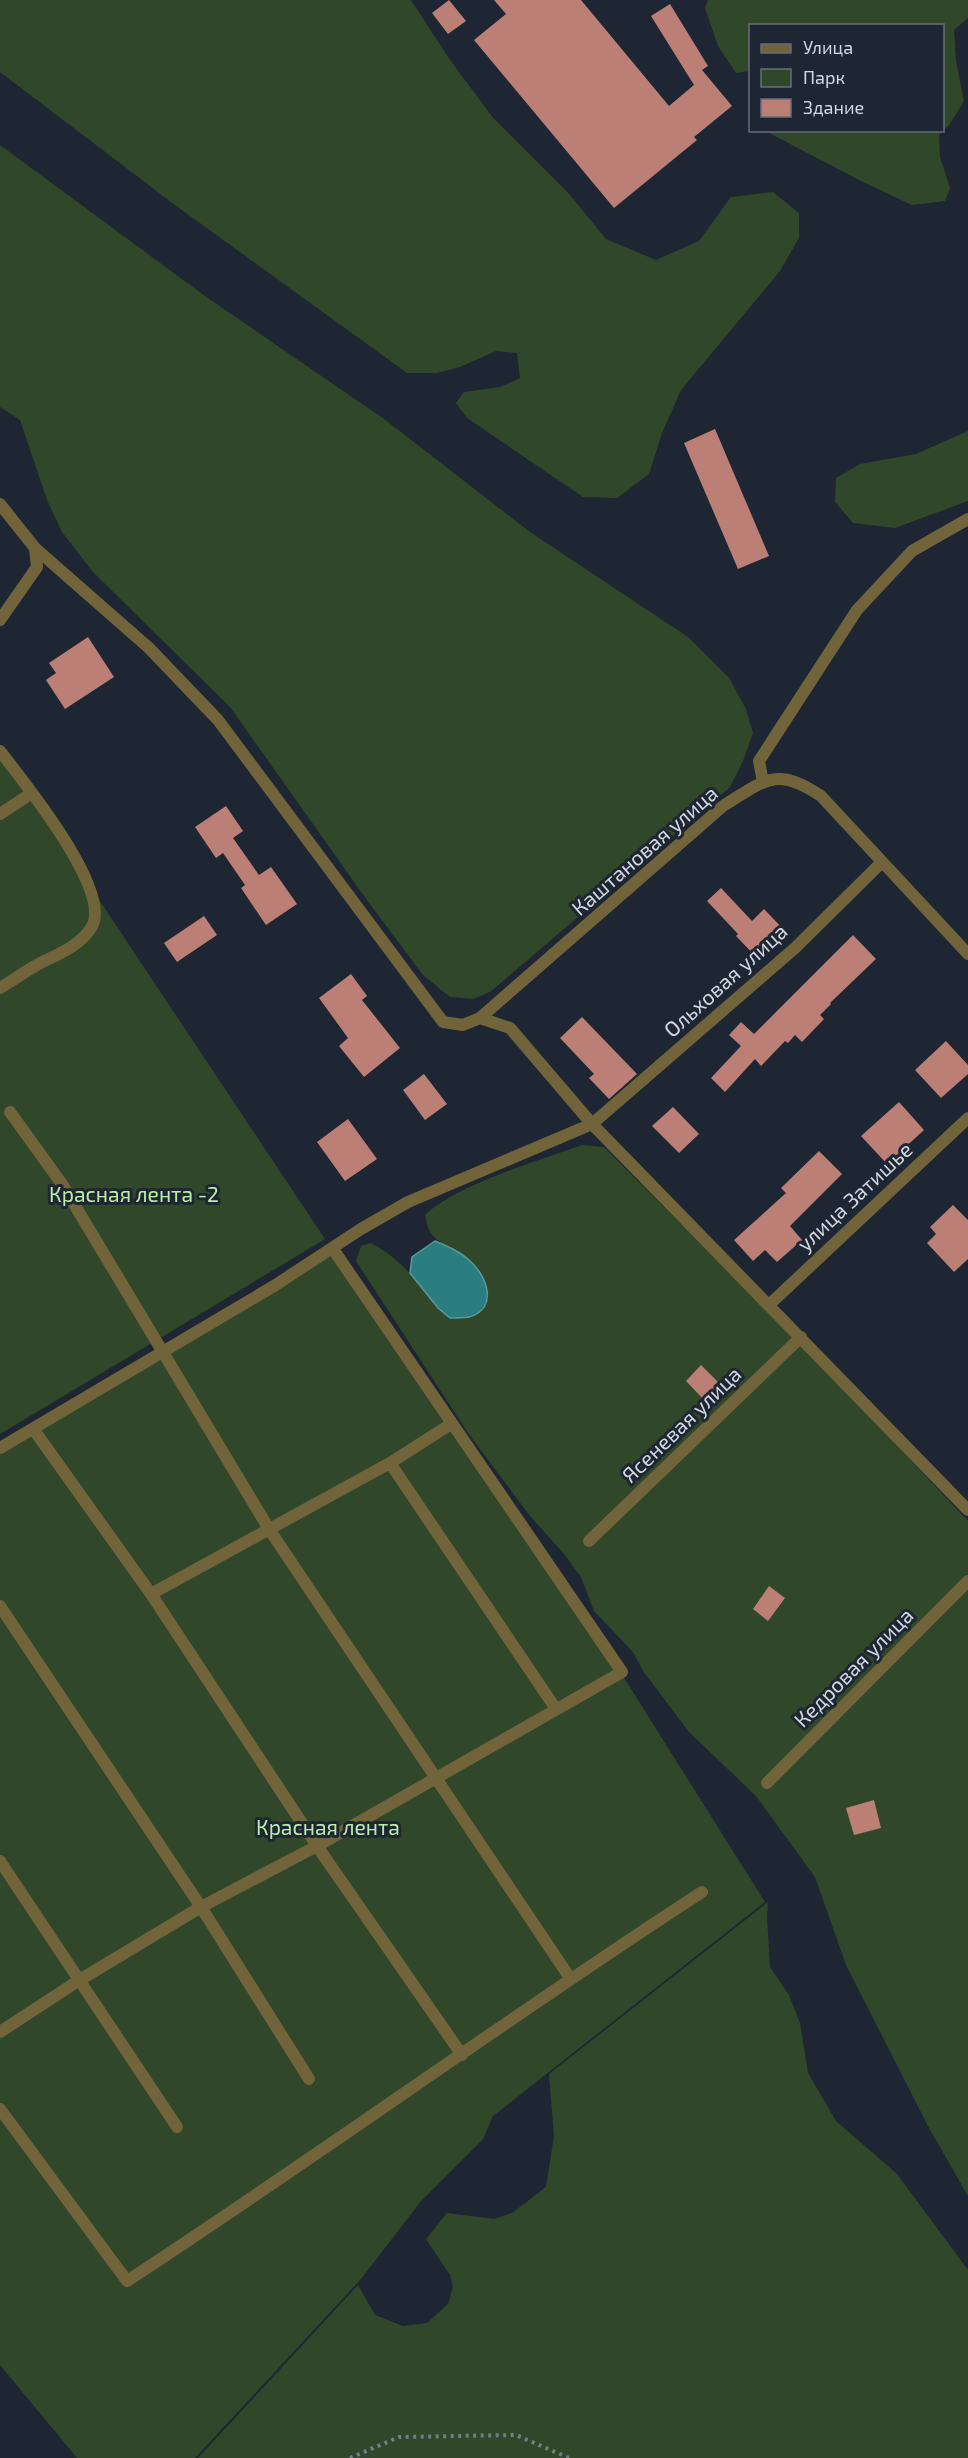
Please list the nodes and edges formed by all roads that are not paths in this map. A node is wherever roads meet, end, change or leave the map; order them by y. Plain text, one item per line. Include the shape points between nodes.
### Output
1 (0, 504) edge
2 (968, 519) edge
3 (35, 548) junction
4 (0, 620) edge
5 (0, 751) edge
6 (763, 782) junction
7 (32, 793) junction
8 (0, 814) edge
9 (882, 862) junction
10 (968, 954) edge
11 (0, 988) edge
12 (480, 1018) junction
13 (10, 1112) dead end
14 (968, 1118) edge
15 (592, 1124) junction
16 (333, 1249) junction
17 (770, 1304) junction
18 (801, 1337) junction
19 (162, 1353) junction
20 (451, 1424) junction
21 (33, 1430) junction
22 (0, 1448) edge
23 (390, 1463) junction
24 (968, 1510) edge
25 (269, 1529) junction
26 (590, 1541) dead end
27 (968, 1581) edge
28 (151, 1594) junction
29 (0, 1606) edge
30 (556, 1709) junction
31 (437, 1777) junction
32 (767, 1783) dead end
33 (317, 1845) junction
34 (0, 1861) edge
35 (702, 1892) dead end
36 (201, 1907) junction
37 (570, 1978) junction
38 (78, 1981) junction
39 (0, 2032) edge
40 (462, 2055) junction
41 (309, 2079) dead end
42 (0, 2109) edge
43 (177, 2127) dead end

1 - 3 street
2 - 6 street via 912,551 857,610 759,761
3 - 4 street via 36,567
3 - 12 street via 149,648 218,720 443,1022 463,1025
5 - 7 street
6 - 9 street, Каштановая улица via 780,778 800,782 821,796
6 - 12 street, Каштановая улица via 723,806
7 - 8 street
7 - 11 street via 82,868 97,909 93,926 77,944
9 - 10 street, Каштановая улица
9 - 15 street, Ольховая улица via 795,948
12 - 15 street via 510,1028
13 - 19 street via 62,1184
14 - 17 street, улица Затишье
15 - 16 street, Ольховая улица via 408,1202
15 - 17 street
16 - 19 street, Ольховая улица
16 - 20 street
17 - 18 street
18 - 24 street
18 - 26 street, Ясеневая улица
19 - 21 street, Ольховая улица
19 - 25 street
20 - 23 street
20 - 30 street via 622,1672
21 - 22 street, Ольховая улица
21 - 28 street
23 - 25 street
23 - 30 street
25 - 28 street
25 - 31 street
27 - 32 street, Кедровая улица
28 - 33 street
29 - 36 street
30 - 31 street
31 - 33 street
31 - 37 street
33 - 36 street
33 - 40 street
34 - 38 street
35 - 37 street
36 - 38 street
36 - 41 street
37 - 40 street
38 - 39 street
38 - 43 street
40 - 42 street via 127,2281

